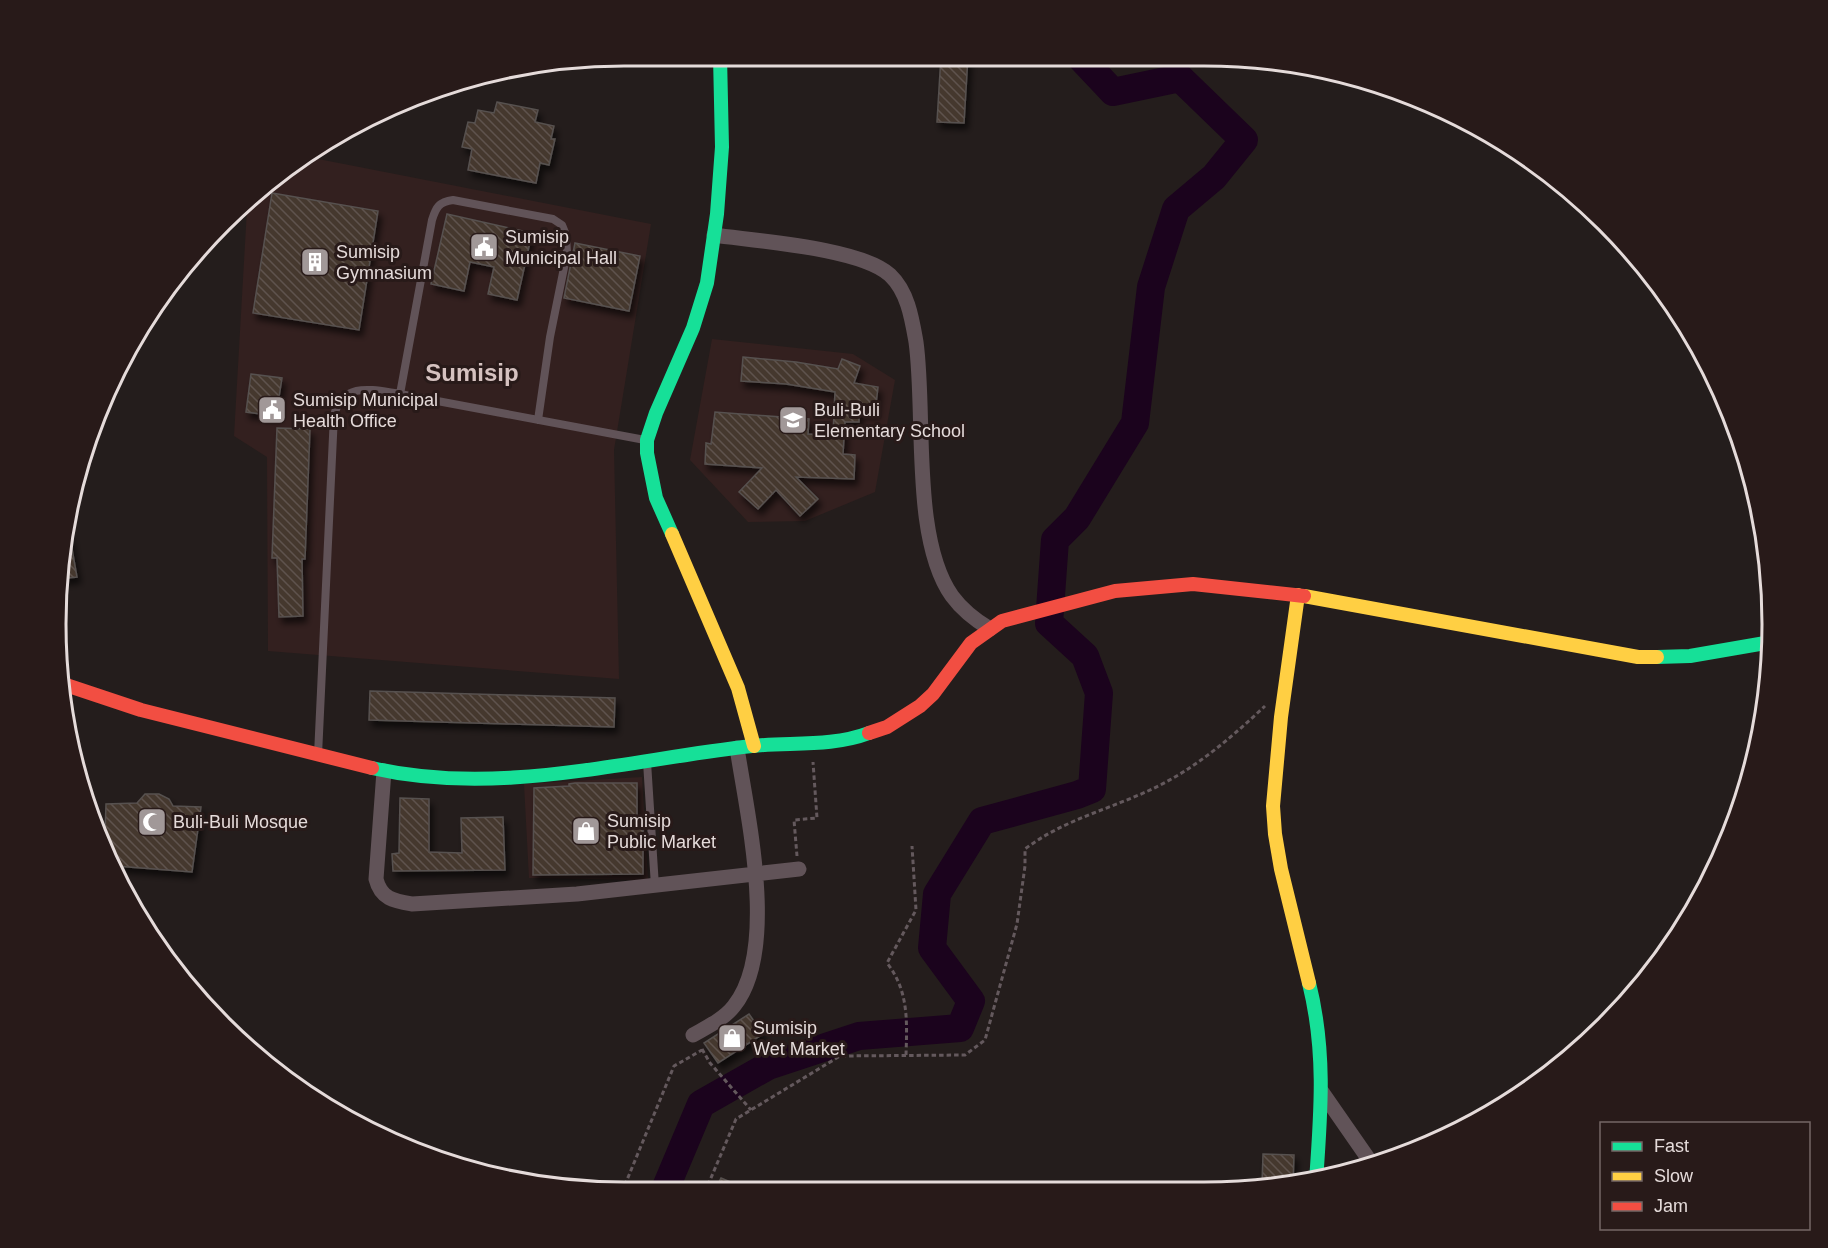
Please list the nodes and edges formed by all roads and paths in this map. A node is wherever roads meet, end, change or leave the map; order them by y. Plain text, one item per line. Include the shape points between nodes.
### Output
1 (721, 66) edge
2 (714, 235) junction
3 (400, 394) junction
4 (538, 420) junction
5 (647, 440) junction
6 (1298, 595) junction
7 (990, 629) junction
8 (1761, 644) edge
9 (70, 686) edge
10 (1285, 688) junction
11 (812, 744) junction
12 (754, 746) junction
13 (737, 748) junction
14 (318, 756) junction
15 (647, 761) junction
16 (384, 771) junction
17 (912, 846) dead end
18 (799, 869) joint
19 (756, 874) junction
20 (655, 886) junction
21 (693, 1035) dead end
22 (906, 1055) junction
23 (1322, 1092) junction
24 (752, 1110) junction
25 (1367, 1157) edge
26 (1317, 1170) edge
27 (626, 1182) edge
28 (709, 1182) edge

1 - 2 street via 722,147
2 - 5 street via 707,284 693,328
2 - 7 street via 852,257 872,263 900,287 911,314 918,360 932,548 953,597 968,614
3 - 4 lane
3 - 4 lane via 436,207 443,201 465,202 553,219 562,225 566,235 567,253
3 - 14 lane via 354,390 337,404 334,415
4 - 5 lane
5 - 12 street via 656,498 734,678
6 - 7 street via 1193,584 1115,591 1002,621
6 - 8 street via 1638,657 1690,656
6 - 10 street
7 - 11 street via 971,643 933,694 908,715 857,738
9 - 14 street via 141,710
10 - 22 path via 1195,766 1043,836 1024,849 1017,924 985,1040 965,1055
10 - 23 street via 1274,795 1275,834 1317,1016
11 - 12 street
11 - 18 path via 818,818 794,820
12 - 13 street
13 - 15 street
13 - 19 street
14 - 16 street
15 - 16 street via 494,779 458,780
15 - 20 lane
16 - 20 street via 376,879 384,896 394,902 458,902
17 - 22 path via 916,910 887,963 895,973 908,1009
18 - 19 street
19 - 20 street
19 - 21 street via 757,931 754,962 746,986 720,1020
22 - 24 path via 840,1056
23 - 25 street
23 - 26 street
24 - 27 path via 702,1050 674,1066
24 - 28 path via 736,1119

